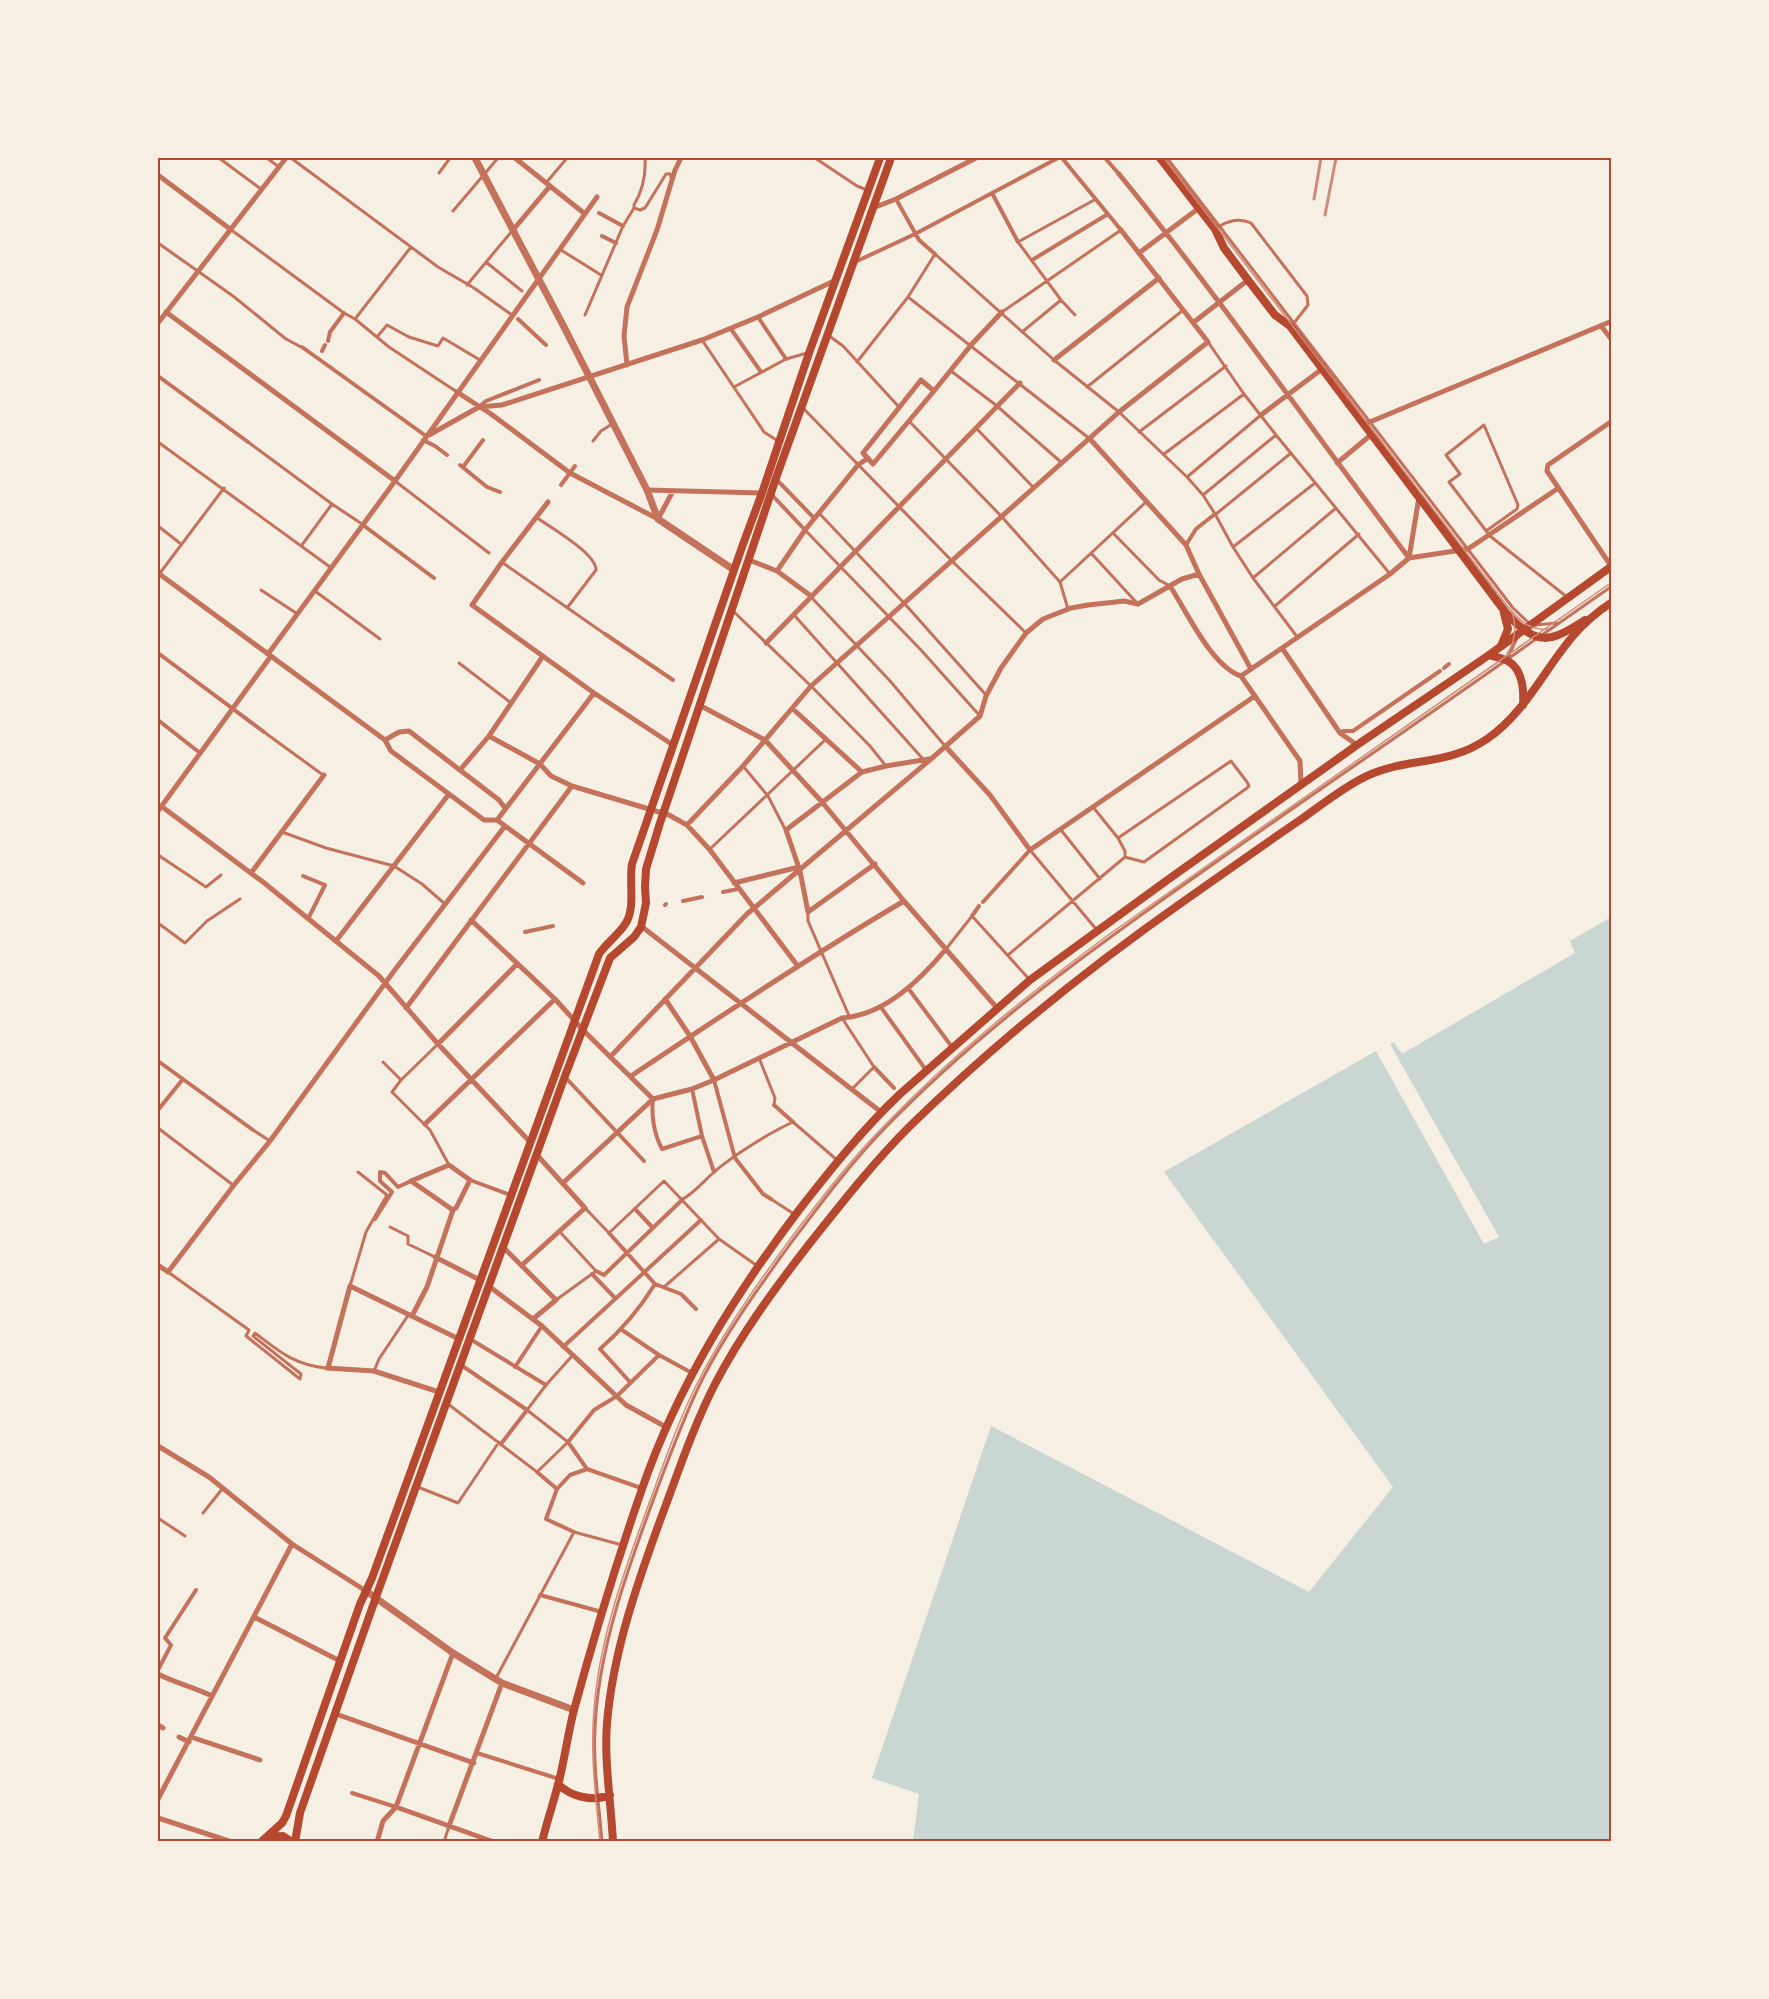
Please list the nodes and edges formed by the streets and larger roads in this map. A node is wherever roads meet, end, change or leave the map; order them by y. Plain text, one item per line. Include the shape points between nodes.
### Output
1 (286, 158) edge
2 (475, 158) edge
3 (515, 158) edge
4 (681, 158) edge
5 (880, 158) edge
6 (891, 158) edge
7 (976, 158) edge
8 (1060, 158) edge
9 (1106, 158) edge
10 (1160, 158) edge
11 (964, 160) edge
12 (1119, 174) joint
13 (158, 175) edge
14 (548, 184) junction
15 (992, 194) junction
16 (597, 197) dead end
17 (896, 199) junction
18 (873, 208) junction
19 (1199, 208) junction
20 (599, 213) dead end
21 (585, 214) junction
22 (1108, 214) junction
23 (623, 226) road end
24 (230, 229) junction
25 (513, 230) junction
26 (1121, 230) joint
27 (1167, 232) junction
28 (915, 234) junction
29 (602, 236) dead end
30 (1018, 242) road end
31 (616, 243) road end
32 (1139, 252) junction
33 (935, 254) road end
34 (1032, 260) road end
35 (855, 262) junction
36 (1159, 278) junction
37 (539, 279) junction
38 (837, 279) junction
39 (1248, 280) junction
40 (1220, 302) junction
41 (1002, 312) road end
42 (163, 313) junction
43 (344, 313) road end
44 (515, 317) junction
45 (758, 317) junction
46 (1611, 321) edge
47 (1194, 322) junction
48 (158, 323) edge
49 (1601, 326) junction
50 (731, 328) junction
51 (1611, 340) edge
52 (546, 345) dead end
53 (302, 348) road end
54 (322, 351) dead end
55 (786, 359) road end
56 (1054, 360) road end
57 (627, 365) junction
58 (1322, 369) junction
59 (761, 372) road end
60 (158, 376) edge
61 (589, 377) junction
62 (540, 380) dead end
63 (1020, 383) road end
64 (934, 391) junction
65 (457, 392) junction
66 (1286, 395) junction
67 (479, 407) junction
68 (1261, 415) road end
69 (1611, 421) edge
70 (1368, 423) junction
71 (1372, 434) junction
72 (425, 438) junction
73 (1090, 439) junction
74 (483, 440) dead end
75 (248, 442) road end
76 (447, 455) dead end
77 (868, 458) junction
78 (1337, 463) junction
79 (575, 466) dead end
80 (570, 473) junction
81 (776, 478) junction
82 (395, 481) junction
83 (561, 484) dead end
84 (1557, 489) junction
85 (647, 490) junction
86 (673, 491) junction
87 (500, 492) dead end
88 (762, 493) junction
89 (771, 495) junction
90 (1419, 497) junction
91 (549, 500) dead end
92 (1215, 514) road end
93 (816, 516) junction
94 (658, 519) junction
95 (363, 525) junction
96 (805, 530) junction
97 (1186, 545) junction
98 (1464, 550) junction
99 (1409, 558) junction
100 (749, 560) junction
101 (1611, 566) edge
102 (734, 570) junction
103 (777, 571) junction
104 (158, 574) edge
105 (1199, 574) junction
106 (434, 578) dead end
107 (1170, 586) junction
108 (811, 596) junction
109 (1611, 602) edge
110 (1503, 609) junction
111 (1596, 613) junction
112 (1519, 629) junction
113 (605, 634) road end
114 (766, 643) road end
115 (1501, 646) junction
116 (1282, 648) junction
117 (158, 653) edge
118 (269, 655) junction
119 (1489, 655) junction
120 (543, 656) junction
121 (1449, 664) dead end
122 (1444, 668) dead end
123 (1251, 669) junction
124 (1440, 671) dead end
125 (1242, 676) junction
126 (673, 680) dead end
127 (594, 693) junction
128 (1255, 696) junction
129 (701, 706) junction
130 (1523, 706) junction
131 (232, 708) junction
132 (793, 709) junction
133 (158, 720) edge
134 (1343, 731) dead end
135 (264, 732) road end
136 (489, 736) junction
137 (385, 740) junction
138 (765, 740) junction
139 (673, 745) junction
140 (1357, 745) junction
141 (945, 746) junction
142 (200, 753) junction
143 (931, 759) junction
144 (540, 764) junction
145 (460, 770) junction
146 (862, 772) junction
147 (324, 776) road end
148 (572, 786) junction
149 (1301, 786) junction
150 (449, 794) junction
151 (822, 802) junction
152 (505, 808) junction
153 (159, 809) edge
154 (650, 810) junction
155 (664, 813) junction
156 (497, 820) junction
157 (687, 825) junction
158 (504, 826) junction
159 (846, 830) junction
160 (529, 844) junction
161 (1030, 850) junction
162 (875, 864) junction
163 (799, 869) junction
164 (251, 873) junction
165 (303, 876) dead end
166 (732, 881) junction
167 (583, 883) dead end
168 (738, 889) junction
169 (723, 892) dead end
170 (702, 897) dead end
171 (683, 901) dead end
172 (904, 901) junction
173 (754, 909) junction
174 (972, 916) road end
175 (308, 919) junction
176 (471, 920) junction
177 (553, 926) dead end
178 (641, 926) junction
179 (525, 932) dead end
180 (500, 938) dead end
181 (490, 939) junction
182 (336, 941) junction
183 (946, 949) junction
184 (517, 964) junction
185 (797, 965) junction
186 (696, 968) junction
187 (908, 988) junction
188 (555, 999) junction
189 (665, 999) junction
190 (740, 1002) junction
191 (880, 1006) junction
192 (406, 1008) junction
193 (998, 1008) junction
194 (574, 1020) junction
195 (583, 1030) junction
196 (690, 1036) junction
197 (792, 1043) junction
198 (438, 1044) junction
199 (952, 1047) junction
200 (610, 1057) junction
201 (158, 1061) edge
202 (874, 1067) road end
203 (926, 1070) junction
204 (565, 1076) junction
205 (631, 1076) junction
206 (471, 1078) junction
207 (183, 1079) junction
208 (714, 1080) junction
209 (894, 1088) dead end
210 (692, 1089) junction
211 (653, 1099) junction
212 (774, 1105) road end
213 (158, 1110) edge
214 (881, 1112) junction
215 (793, 1122) road end
216 (425, 1124) road end
217 (254, 1130) road end
218 (618, 1132) junction
219 (702, 1136) junction
220 (530, 1142) junction
221 (537, 1155) junction
222 (644, 1161) dead end
223 (714, 1172) road end
224 (470, 1180) junction
225 (411, 1181) junction
226 (563, 1183) junction
227 (510, 1195) junction
228 (771, 1199) road end
229 (683, 1200) road end
230 (635, 1209) road end
231 (453, 1210) junction
232 (375, 1219) road end
233 (701, 1220) road end
234 (652, 1228) junction
235 (609, 1233) road end
236 (504, 1248) junction
237 (626, 1253) junction
238 (435, 1257) junction
239 (158, 1265) edge
240 (522, 1265) junction
241 (644, 1273) junction
242 (480, 1280) junction
243 (655, 1284) junction
244 (490, 1287) junction
245 (615, 1298) junction
246 (696, 1309) dead end
247 (411, 1315) junction
248 (533, 1319) junction
249 (542, 1326) junction
250 (622, 1330) junction
251 (459, 1339) junction
252 (470, 1339) junction
253 (563, 1347) junction
254 (658, 1355) junction
255 (461, 1365) junction
256 (515, 1367) junction
257 (692, 1374) junction
258 (630, 1383) junction
259 (546, 1385) road end
260 (439, 1392) junction
261 (617, 1395) junction
262 (666, 1427) junction
263 (500, 1443) road end
264 (158, 1446) edge
265 (586, 1469) junction
266 (537, 1473) road end
267 (642, 1488) junction
268 (557, 1489) junction
269 (574, 1532) road end
270 (292, 1544) junction
271 (196, 1590) dead end
272 (366, 1591) junction
273 (540, 1595) road end
274 (376, 1597) junction
275 (603, 1612) junction
276 (254, 1617) junction
277 (453, 1653) junction
278 (340, 1660) junction
279 (158, 1672) edge
280 (499, 1681) junction
281 (212, 1696) junction
282 (574, 1710) junction
283 (336, 1714) junction
284 (179, 1737) dead end
285 (190, 1740) junction
286 (420, 1744) junction
287 (477, 1754) junction
288 (260, 1760) dead end
289 (474, 1763) junction
290 (559, 1781) junction
291 (352, 1793) dead end
292 (610, 1795) junction
293 (158, 1799) edge
294 (396, 1807) junction
295 (158, 1818) edge
296 (449, 1826) junction
297 (473, 1838) edge
298 (265, 1839) edge
299 (232, 1842) edge
300 (294, 1842) edge
301 (377, 1842) edge
302 (494, 1842) edge
303 (542, 1842) edge
304 (613, 1842) edge

1 - 24 street
2 - 25 street
3 - 14 street
4 - 57 street via 627,307
5 - 38 main road
6 - 18 main road
7 - 11 street
8 - 15 street
8 - 22 street
9 - 12 street
10 - 19 main road
11 - 17 street
12 - 27 street
13 - 24 street
14 - 21 street
14 - 25 street
15 - 28 street
15 - 30 street
16 - 21 street
17 - 18 street
17 - 28 street
18 - 35 main road
19 - 27 street
19 - 39 main road
20 - 23 street
21 - 37 street
22 - 26 street
22 - 34 street
24 - 42 street
25 - 37 street
26 - 32 street
27 - 32 street
27 - 40 street
28 - 33 street
28 - 35 street
29 - 31 street
32 - 36 street
35 - 81 main road
36 - 47 street
36 - 56 street
37 - 44 street via 524,293
37 - 61 street
38 - 45 street
38 - 88 main road
39 - 40 street
39 - 58 main road
40 - 47 street
40 - 66 street
41 - 64 street
42 - 48 street
42 - 82 street
43 - 54 street
44 - 52 street
44 - 65 street
45 - 50 street
45 - 55 street
46 - 49 street
47 - 73 street via 1209,342
49 - 51 street
49 - 70 street
50 - 57 street
50 - 59 street
53 - 72 street
57 - 61 street
58 - 66 street
58 - 70 main road
60 - 75 street
61 - 67 street via 502,405
61 - 85 street
62 - 67 street
63 - 108 street
64 - 77 street via 873,464
64 - 77 street via 921,380 863,453
65 - 67 street
65 - 72 street
66 - 68 street
66 - 78 street
67 - 72 street
67 - 80 street
69 - 84 street via 1548,465 1547,471
70 - 71 main road
71 - 78 street
71 - 90 main road
72 - 76 street
72 - 82 street
73 - 97 street
73 - 132 street via 836,663
74 - 87 street via 462,466 487,487
77 - 93 street
78 - 99 street
79 - 80 street
80 - 83 street
80 - 94 street
81 - 89 main road
81 - 93 street
82 - 95 street
84 - 98 street
84 - 101 street
85 - 86 street
85 - 94 street
86 - 88 street
86 - 94 street
88 - 102 main road
89 - 96 street
89 - 100 main road
90 - 98 main road
90 - 99 street
91 - 120 street via 472,605
92 - 97 street via 1196,529
93 - 96 street
94 - 102 street
95 - 106 street
95 - 118 street
96 - 103 street
97 - 105 street
98 - 99 street
98 - 110 main road via 1470,565
99 - 116 street
100 - 103 street
100 - 129 main road
101 - 112 main road
102 - 139 main road
103 - 108 street
104 - 118 street
105 - 107 street
105 - 123 street
107 - 125 street via 1214,655 1228,671
107 - 141 street via 1138,604 1107,602 1068,609 1042,619 1026,633 1001,668 980,716
108 - 114 street
109 - 111 main road
110 - 112 main road
110 - 115 main road via 1508,629
111 - 112 main road via 1557,637 1539,637
111 - 130 main road via 1569,641
112 - 115 main road
113 - 126 street
115 - 119 main road
116 - 123 street
116 - 140 street via 1340,733
117 - 131 street
118 - 131 street
118 - 137 street
119 - 130 main road via 1509,661 1524,687
119 - 140 main road
120 - 127 street
120 - 136 street
121 - 122 street
123 - 125 street
124 - 134 street via 1353,731
125 - 128 street
127 - 139 street
127 - 144 street
128 - 149 street via 1300,761
128 - 161 street
129 - 138 street
129 - 155 main road
130 - 292 main road via 1503,727 1472,749 1452,757 1397,765 1358,780 1139,933 1011,1035 908,1128 864,1176 776,1286 704,1407 644,1563 621,1645 608,1721
131 - 135 street
131 - 142 street
132 - 138 street
132 - 146 street
133 - 142 street
136 - 144 street
136 - 145 street
137 - 145 street via 409,731
137 - 150 street via 391,751
138 - 151 street
138 - 157 street
139 - 154 main road
140 - 149 main road
141 - 143 street
141 - 161 street via 990,795
142 - 153 street
143 - 146 street
143 - 159 street
144 - 148 street via 550,776
144 - 152 street
145 - 152 street
146 - 151 street
147 - 164 street
148 - 154 street
148 - 160 street
149 - 193 main road via 1030,980
150 - 156 street via 484,820
150 - 182 street
151 - 159 street
151 - 163 street via 786,830
152 - 156 street
153 - 164 street
154 - 155 street
154 - 194 main road via 632,864 628,921 599,954
155 - 157 street
155 - 178 main road via 646,868 646,903
156 - 158 street
157 - 166 street
158 - 160 street
158 - 239 street via 168,1272
159 - 162 street
159 - 163 street
160 - 167 street
160 - 176 street
161 - 174 street
162 - 163 street via 808,912
162 - 172 street
163 - 166 street
163 - 173 street
164 - 175 street
165 - 175 street via 325,885
166 - 168 street
168 - 169 street
168 - 173 street
170 - 171 street
172 - 183 street
172 - 185 street
173 - 185 street
173 - 186 street
175 - 182 street
176 - 181 street
176 - 192 street
177 - 179 street
178 - 186 street
178 - 195 main road via 610,958
180 - 181 street
181 - 184 street
182 - 192 street via 379,976
183 - 187 street
183 - 193 street
184 - 188 street
184 - 198 street
185 - 190 street
186 - 189 street
186 - 190 street
187 - 191 street
187 - 199 street
188 - 194 street
188 - 206 street
189 - 196 street
189 - 200 street
190 - 196 street
190 - 197 street
191 - 197 street via 842,1018
191 - 203 street
192 - 198 street
193 - 199 main road
194 - 195 street
194 - 220 main road
195 - 200 street
195 - 204 main road
196 - 205 street
196 - 208 street
197 - 208 street
197 - 214 street
198 - 206 street
199 - 203 main road
200 - 205 street
201 - 207 street
202 - 209 street
203 - 214 main road
204 - 218 street
204 - 221 main road
205 - 211 street
206 - 216 street
206 - 220 street
207 - 213 street
207 - 217 street
208 - 210 street
208 - 228 street via 735,1158
210 - 211 street
210 - 219 street
211 - 218 street
211 - 219 street via 656,1137 662,1149
212 - 215 street
214 - 257 main road via 837,1161 758,1266
218 - 222 street
218 - 226 street
219 - 223 street
220 - 227 main road
221 - 226 street
221 - 236 main road
224 - 225 street via 449,1164
224 - 227 street
224 - 231 street
225 - 231 street
225 - 232 street via 398,1187 380,1172 380,1181 392,1192
226 - 240 street via 585,1208
227 - 242 main road
229 - 234 street
230 - 234 street
231 - 238 street
233 - 241 street
234 - 237 street
235 - 237 street
236 - 240 street
236 - 244 main road
237 - 241 street
237 - 245 street via 604,1275 594,1273
238 - 242 street
238 - 247 street via 427,1287
240 - 248 street via 556,1300
241 - 243 street
241 - 245 street
242 - 251 main road
243 - 246 street via 681,1294
243 - 250 street
244 - 248 street
244 - 252 main road
245 - 253 street
247 - 251 street
247 - 260 street via 350,1286 327,1368 374,1371
248 - 249 street
249 - 253 street
249 - 256 street
250 - 254 street
250 - 258 street via 600,1349
251 - 260 main road
252 - 255 main road
252 - 256 street
253 - 261 street
254 - 257 street
254 - 258 street
255 - 263 street via 527,1410
255 - 274 main road
256 - 259 street
257 - 262 main road
258 - 261 street
260 - 272 main road
261 - 262 street via 626,1405
261 - 265 street via 594,1410 568,1442
262 - 267 main road
264 - 270 street via 209,1477
265 - 267 street
265 - 268 street via 570,1475
266 - 268 street
267 - 275 main road
268 - 269 street via 546,1519
270 - 272 street
270 - 276 street
271 - 279 street via 165,1638 171,1644
272 - 274 street
272 - 278 main road
273 - 275 street
274 - 277 street
274 - 283 main road
275 - 282 main road
276 - 278 street
276 - 281 street
277 - 280 street
277 - 286 street
278 - 298 main road via 286,1816
279 - 281 street via 173,1682
280 - 282 street
280 - 287 street
281 - 285 street
282 - 290 main road
283 - 286 street
283 - 300 main road via 300,1813
284 - 285 street
285 - 288 street
285 - 293 street
286 - 289 street
286 - 294 street
287 - 289 street
287 - 290 street
289 - 296 street
290 - 292 main road via 570,1792 592,1799
290 - 303 main road
291 - 294 street
292 - 304 main road
294 - 296 street
294 - 301 street via 383,1821
295 - 299 street
296 - 297 street
297 - 302 street
298 - 300 main road via 283,1836

